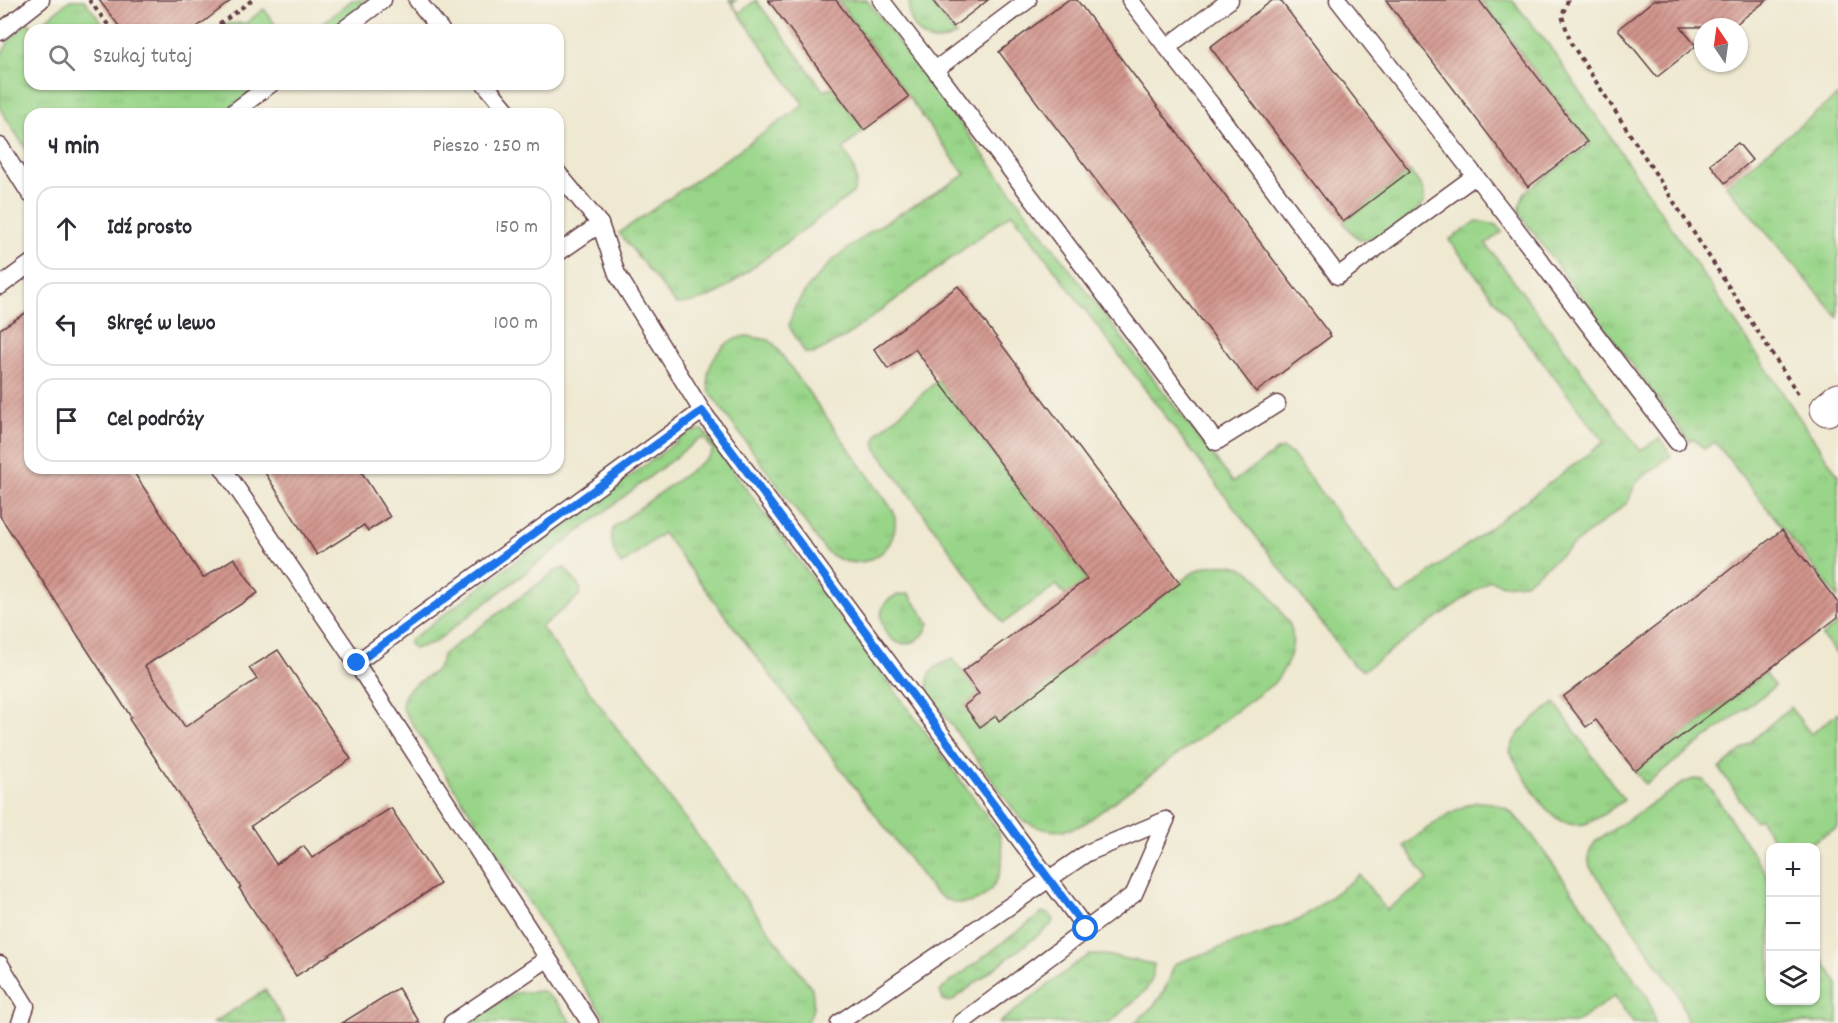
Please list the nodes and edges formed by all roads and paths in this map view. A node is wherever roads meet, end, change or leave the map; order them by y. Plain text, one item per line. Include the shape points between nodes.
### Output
1 (41, 0) edge
2 (89, 0) edge
3 (252, 0) edge
4 (383, 0) edge
5 (417, 0) edge
6 (1028, 0) edge
7 (1130, 0) edge
8 (1230, 0) edge
9 (1338, 0) edge
10 (1568, 0) edge
11 (887, 2) edge
12 (107, 24) edge
13 (221, 24) edge
14 (351, 24) edge
15 (436, 24) edge
16 (0, 32) edge
17 (1167, 47) junction
18 (936, 70) junction
19 (263, 90) edge
20 (490, 90) edge
21 (239, 108) edge
22 (505, 108) edge
23 (0, 146) edge
24 (1475, 176) junction
25 (564, 180) edge
26 (24, 185) edge
27 (600, 224) junction
28 (564, 249) edge
29 (24, 268) edge
30 (0, 286) edge
31 (1277, 404) dead end
32 (1833, 405) edge
33 (702, 411) junction
34 (1677, 442) dead end
35 (227, 474) edge
36 (357, 663) junction
37 (1049, 879) junction
38 (1086, 929) junction
39 (547, 959) junction
40 (0, 964) edge
41 (20, 1023) edge
42 (452, 1023) edge
43 (590, 1023) edge
44 (839, 1023) edge
45 (961, 1023) edge

1 - 16 lane
2 - 12 path
3 - 13 path
4 - 14 lane
5 - 15 lane
6 - 18 lane
7 - 17 lane
8 - 17 lane
9 - 24 lane
10 - 32 path via 1562,16 1571,44 1802,400
11 - 18 lane
17 - 24 lane via 1338,276
18 - 31 lane via 1216,442
19 - 21 lane
20 - 22 lane
23 - 26 lane
24 - 34 lane
25 - 27 lane
27 - 28 lane
27 - 33 lane via 617,274
29 - 30 lane
33 - 36 lane
33 - 37 lane
35 - 36 lane
36 - 39 lane
37 - 38 lane
37 - 38 lane via 1087,853 1166,820 1134,894
37 - 44 lane
38 - 45 lane
39 - 42 lane
39 - 43 lane
40 - 41 lane via 26,1006

